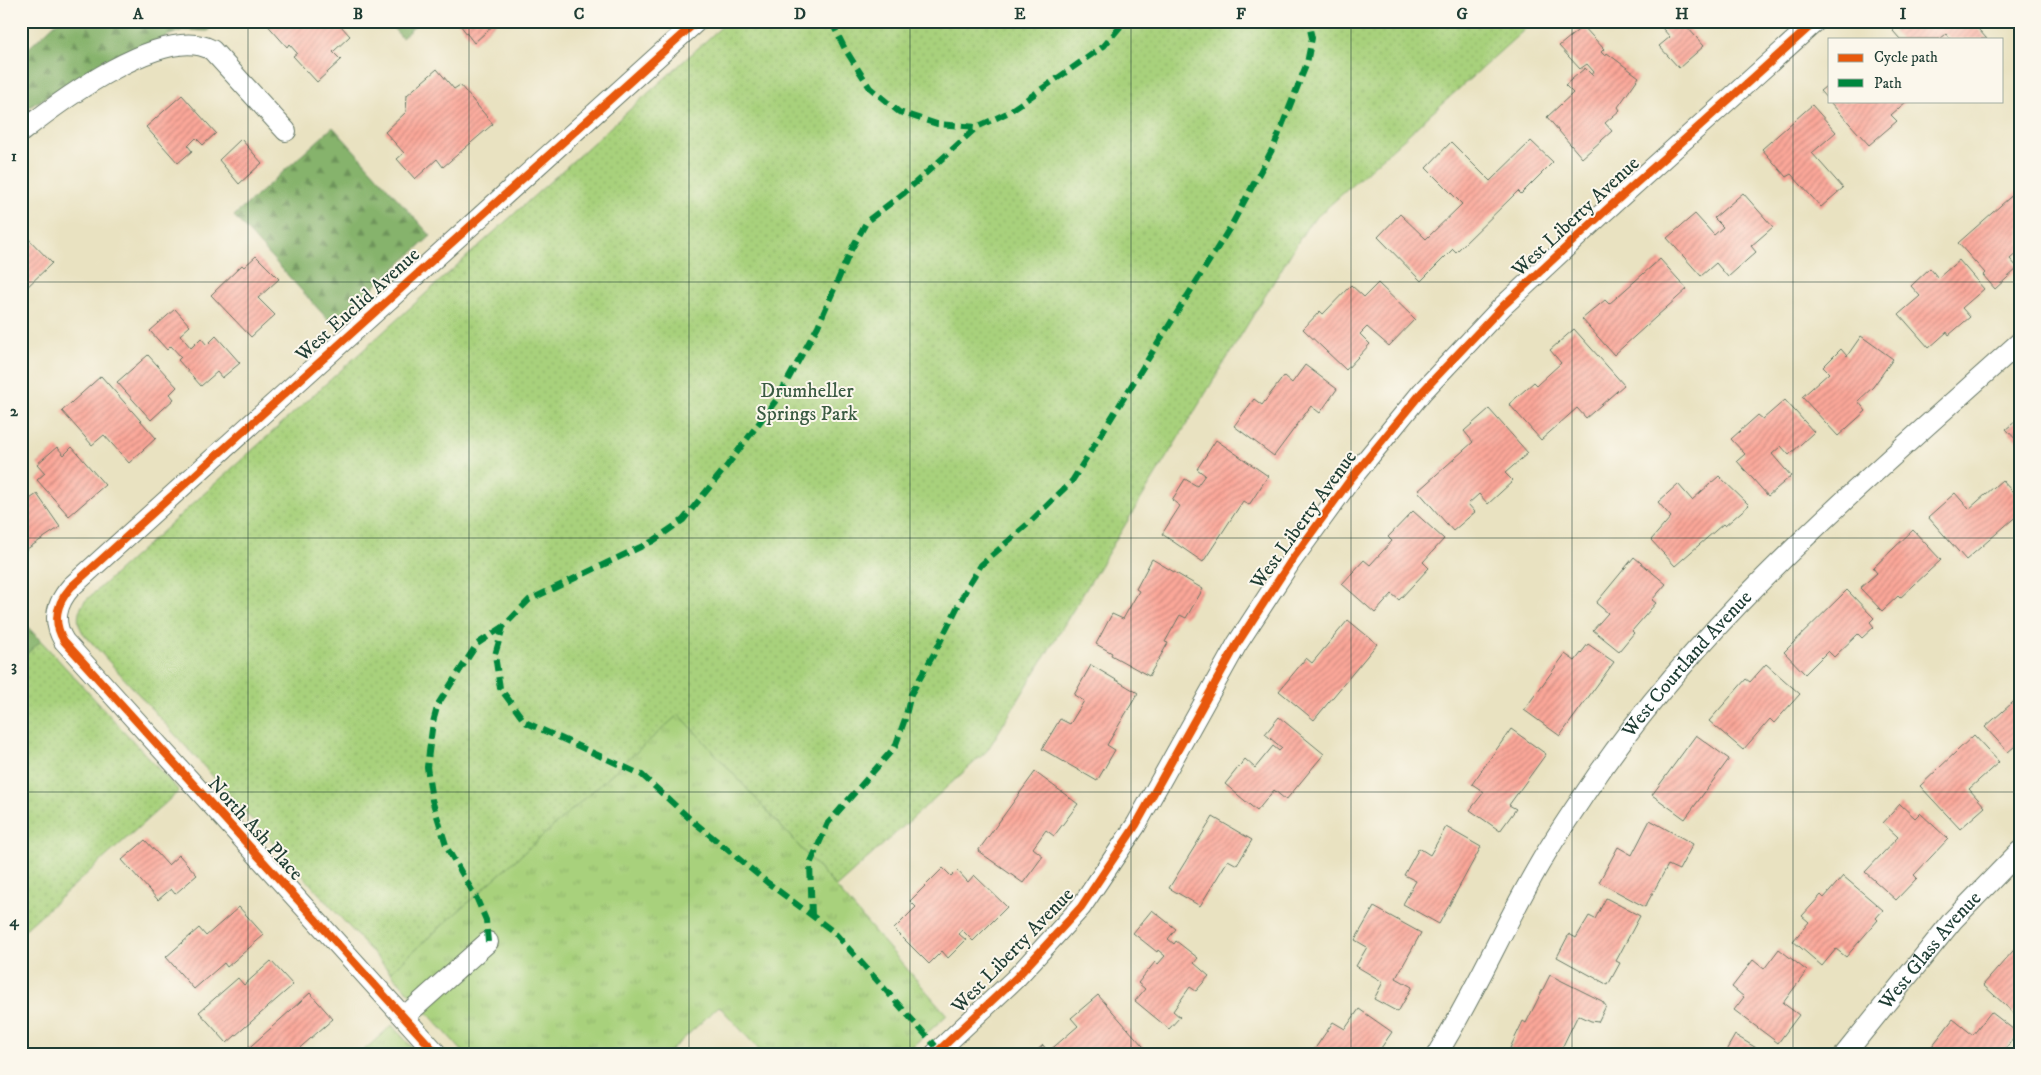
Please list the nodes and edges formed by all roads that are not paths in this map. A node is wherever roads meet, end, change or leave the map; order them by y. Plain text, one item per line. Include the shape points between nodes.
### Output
1 (697, 21) edge
2 (1816, 21) edge
3 (286, 131) dead end
4 (21, 132) edge
5 (2020, 342) edge
6 (56, 622) joint
7 (2020, 851) edge
8 (488, 942) dead end
9 (404, 1017) junction
10 (939, 1052) edge
11 (437, 1054) edge
12 (1437, 1054) edge
13 (1845, 1054) edge

1 - 6 street, West Euclid Avenue via 71,587 59,603
2 - 10 street, West Liberty Avenue via 1503,306 1422,392 1350,480 1280,578 1237,644 1136,825 1081,907 1016,978
3 - 4 street via 217,54 196,44 180,44 138,58 84,87
5 - 12 street, West Courtland Avenue via 1791,551 1722,621 1654,699 1593,782 1539,865
6 - 9 street, North Ash Place via 64,641
7 - 13 street, West Glass Avenue via 1953,920
8 - 9 street
9 - 11 street, North Ash Place

